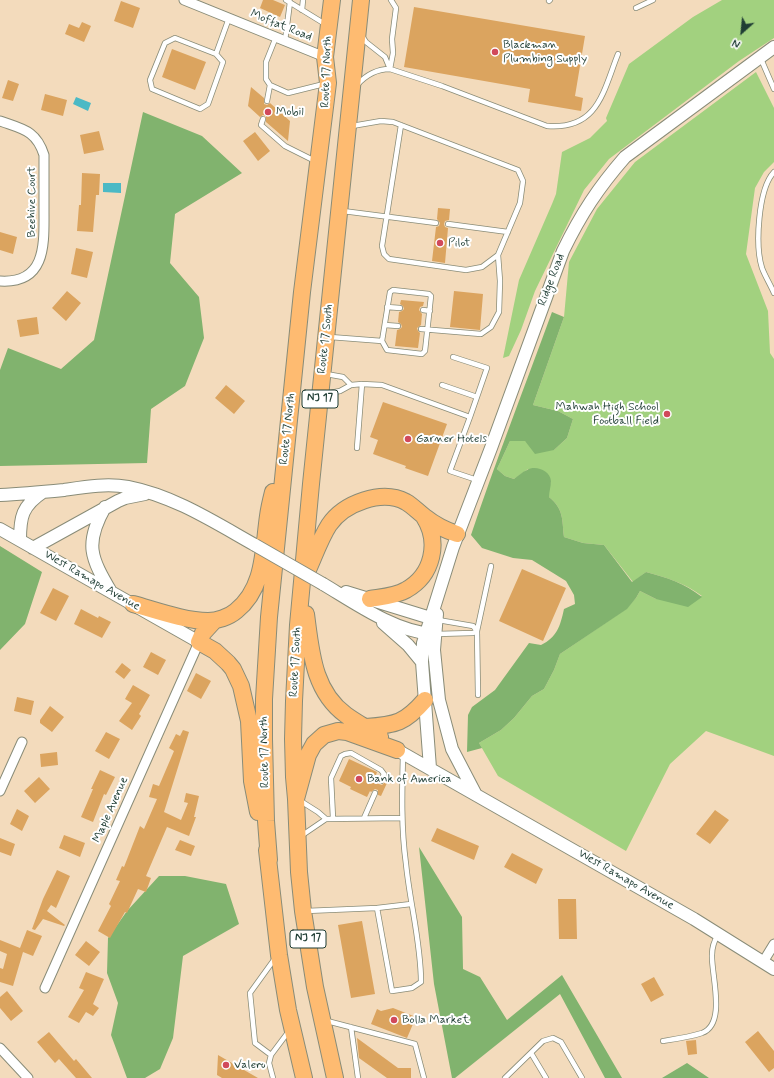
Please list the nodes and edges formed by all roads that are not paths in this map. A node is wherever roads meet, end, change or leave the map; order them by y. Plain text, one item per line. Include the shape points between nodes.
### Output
1 (184, 0) edge
2 (303, 0) edge
3 (332, 0) edge
4 (361, 0) edge
5 (391, 0) edge
6 (654, 0) edge
7 (288, 1) edge
8 (636, 8) dead end
9 (302, 10) junction
10 (229, 18) junction
11 (329, 26) junction
12 (358, 30) junction
13 (281, 39) junction
14 (774, 47) edge
15 (216, 54) junction
16 (618, 54) dead end
17 (325, 57) junction
18 (760, 57) junction
19 (390, 69) junction
20 (328, 83) junction
21 (270, 85) junction
22 (774, 89) edge
23 (352, 91) junction
24 (267, 101) dead end
25 (263, 119) dead end
26 (0, 121) edge
27 (401, 125) junction
28 (348, 127) junction
29 (319, 162) junction
30 (774, 172) edge
31 (339, 210) junction
32 (386, 216) junction
33 (436, 223) dead end
34 (448, 224) dead end
35 (508, 232) junction
36 (498, 255) junction
37 (0, 281) edge
38 (774, 293) edge
39 (387, 307) junction
40 (400, 308) dead end
41 (423, 310) dead end
42 (430, 311) junction
43 (385, 325) junction
44 (398, 326) dead end
45 (421, 329) dead end
46 (428, 329) junction
47 (326, 337) junction
48 (382, 341) junction
49 (453, 357) dead end
50 (322, 374) junction
51 (362, 384) junction
52 (442, 384) dead end
53 (351, 385) junction
54 (320, 395) junction
55 (477, 396) junction
56 (470, 417) junction
57 (287, 434) junction
58 (357, 448) dead end
59 (478, 481) junction
60 (43, 492) junction
61 (148, 493) junction
62 (0, 495) edge
63 (105, 507) junction
64 (423, 516) junction
65 (0, 529) edge
66 (457, 534) junction
67 (20, 540) junction
68 (33, 548) junction
69 (492, 566) dead end
70 (302, 582) junction
71 (112, 592) junction
72 (363, 601) junction
73 (133, 604) junction
74 (434, 619) junction
75 (214, 621) junction
76 (477, 631) junction
77 (431, 634) junction
78 (199, 642) junction
79 (422, 662) junction
80 (478, 695) dead end
81 (425, 700) junction
82 (366, 727) junction
83 (22, 742) dead end
84 (400, 752) junction
85 (430, 768) junction
86 (381, 781) dead end
87 (0, 791) edge
88 (375, 793) dead end
89 (476, 795) junction
90 (296, 799) junction
91 (326, 818) junction
92 (333, 818) junction
93 (364, 818) junction
94 (402, 818) junction
95 (298, 838) junction
96 (269, 860) junction
97 (411, 904) junction
98 (377, 908) junction
99 (303, 912) junction
100 (719, 933) junction
101 (774, 944) edge
102 (279, 952) junction
103 (763, 962) junction
104 (774, 969) edge
105 (45, 988) dead end
106 (321, 1019) junction
107 (292, 1027) junction
108 (351, 1027) junction
109 (663, 1042) dead end
110 (0, 1048) edge
111 (531, 1053) junction
112 (271, 1055) junction
113 (510, 1076) edge
114 (28, 1078) edge
115 (273, 1078) edge
116 (304, 1078) edge
117 (335, 1078) edge
118 (358, 1078) edge
119 (424, 1078) edge
120 (505, 1078) edge
121 (546, 1078) edge
122 (582, 1078) edge

1 - 10 street, Moffat Road
2 - 9 lane
3 - 11 highway, Route 17 North / NJ 17
4 - 12 highway, Route 17 South / NJ 17
5 - 19 lane via 396,8
6 - 8 lane
7 - 9 lane
7 - 13 lane
9 - 11 lane
10 - 13 street, Moffat Road
10 - 15 lane
11 - 17 highway, Route 17 North / NJ 17
12 - 19 lane via 366,42 385,58
12 - 23 highway, Route 17 South / NJ 17
13 - 17 street, Moffat Road
13 - 21 lane via 266,62 266,79
14 - 18 street, Ridge Road
15 - 15 lane via 223,62 208,104 200,109 152,89 150,80 165,43 175,38
16 - 19 lane via 598,104 586,118 560,127 547,126
17 - 20 highway, Route 17 North / NJ 17
18 - 22 lane
18 - 59 street, Ridge Road via 625,157 590,200 563,251
19 - 23 lane via 374,72 362,79
20 - 21 lane via 288,93
20 - 29 highway, Route 17 North / NJ 17
21 - 24 lane
23 - 28 highway, Route 17 South / NJ 17
25 - 29 lane via 261,125 285,146
26 - 37 street, Beehive Court via 28,132 36,138 44,155 44,242 40,259 24,276 8,282
27 - 28 lane via 381,122
27 - 32 lane
27 - 35 lane via 518,170 522,181 520,203
28 - 31 highway, Route 17 South / NJ 17
29 - 57 highway, Route 17 North / NJ 17
30 - 38 lane via 769,177 762,202 758,244 762,267
31 - 32 lane
31 - 47 highway, Route 17 South / NJ 17
32 - 33 lane
32 - 36 lane via 382,246 384,254 389,259 466,270 482,267
34 - 35 lane
35 - 36 lane
36 - 46 lane via 498,312 491,327 481,334
39 - 40 lane
39 - 42 lane via 390,292 394,290 429,294
39 - 43 lane
41 - 42 lane
42 - 46 lane
43 - 44 lane
43 - 48 lane
45 - 46 lane
46 - 48 lane via 425,351 422,354 387,350
47 - 48 lane
47 - 50 highway, Route 17 South / NJ 17
49 - 55 lane via 486,368
50 - 53 lane via 343,377
50 - 54 highway, Route 17 South / NJ 17
51 - 53 lane
51 - 56 lane via 382,385
51 - 58 lane
52 - 55 lane
53 - 54 lane via 340,391
54 - 70 highway, Route 17 South / NJ 17
55 - 56 lane
56 - 59 lane via 450,471
57 - 75 highway via 268,513 262,565 256,585 250,597 239,608
57 - 96 highway, Route 17 North / NJ 17 via 265,685 265,780
59 - 66 street, Ridge Road
60 - 61 street via 115,486
60 - 62 street
60 - 67 street via 23,511
61 - 63 street, West Ramapo Avenue via 125,498
61 - 72 street, bridge via 178,503 323,584
63 - 68 street, West Ramapo Avenue
63 - 71 street via 95,526 92,547 98,568
64 - 66 highway via 440,528
64 - 70 highway via 405,502 392,497 370,499 354,505 340,513 330,524
64 - 72 highway via 430,527 433,541 432,555 425,574 405,591
65 - 67 street
66 - 74 street, Ridge Road via 439,589
67 - 68 street
68 - 71 street, West Ramapo Avenue
69 - 76 lane
70 - 82 highway via 312,659 319,681 337,708
70 - 90 highway, Route 17 South / NJ 17 via 294,702
71 - 73 street, West Ramapo Avenue
72 - 74 street
72 - 77 street via 385,619 405,628
72 - 79 street
73 - 75 highway
73 - 78 street, West Ramapo Avenue
74 - 76 lane via 473,626
74 - 77 street
75 - 78 highway
76 - 77 lane
76 - 80 lane
77 - 79 street via 423,643
77 - 89 street via 439,700 452,749
78 - 96 highway via 215,651 228,663 241,686 249,721 252,781
78 - 105 street, Maple Avenue
79 - 81 street
81 - 82 highway via 401,721
81 - 85 street
82 - 84 highway
83 - 87 street
84 - 85 street, West Ramapo Avenue
84 - 90 highway via 347,732 338,731 324,735 318,738 310,749
84 - 94 lane
85 - 89 street, West Ramapo Avenue
86 - 92 lane via 384,774 382,770 351,753 341,756 331,778
88 - 93 lane
89 - 100 street, West Ramapo Avenue
90 - 91 lane
90 - 95 highway, NJ 17
91 - 92 lane
91 - 95 lane
92 - 93 lane
93 - 94 lane
94 - 97 lane
95 - 99 highway, NJ 17
96 - 102 highway, NJ 17
97 - 98 lane
97 - 98 lane via 421,963 421,982 412,988 392,991
98 - 99 lane
99 - 106 highway, NJ 17
100 - 103 street, West Ramapo Avenue
100 - 109 lane via 714,942 712,956 716,1012 712,1026 704,1033
101 - 103 street
102 - 107 highway, NJ 17
102 - 112 lane via 250,993 255,1043
103 - 104 street, West Ramapo Avenue
106 - 108 lane
106 - 117 highway, NJ 17
107 - 112 lane
107 - 116 highway, NJ 17
108 - 118 lane
108 - 119 lane via 415,1044
110 - 114 street
111 - 113 lane
111 - 121 lane
111 - 122 lane via 543,1040 553,1038 561,1042
112 - 115 lane via 269,1063
113 - 120 lane

